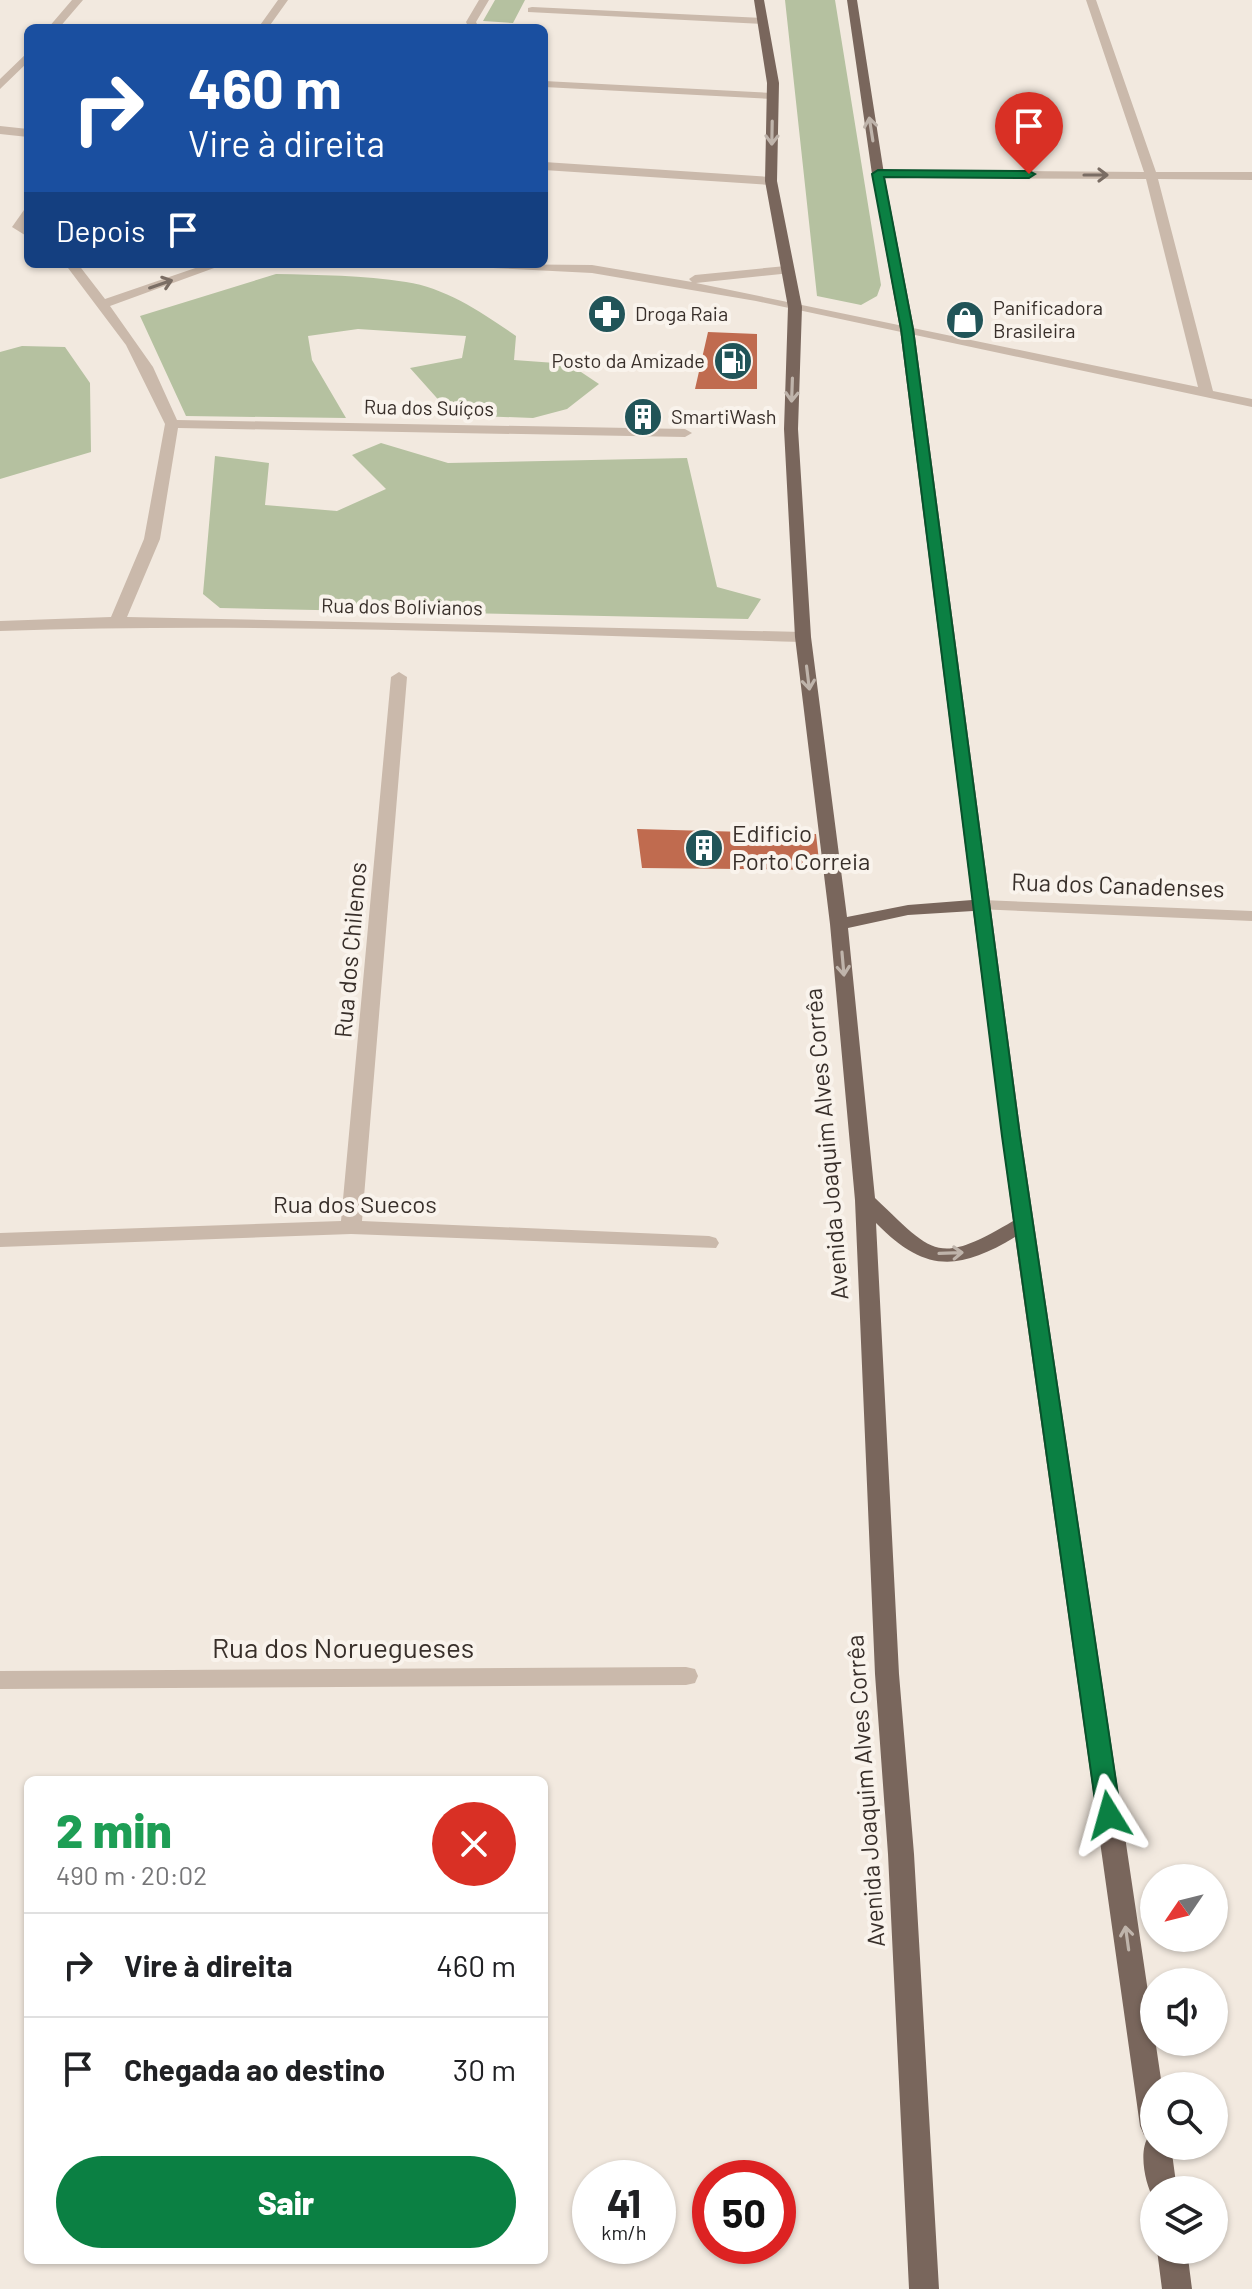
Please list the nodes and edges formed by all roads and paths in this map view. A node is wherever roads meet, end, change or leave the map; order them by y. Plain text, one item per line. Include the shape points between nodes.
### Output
1 (78, 0) edge
2 (283, 0) edge
3 (484, 0) edge
4 (759, 0) edge
5 (852, 0) edge
6 (1091, 0) edge
7 (531, 10) edge
8 (763, 21) junction
9 (57, 24) edge
10 (266, 24) edge
11 (472, 24) edge
12 (24, 59) edge
13 (548, 84) edge
14 (0, 86) edge
15 (772, 96) junction
16 (0, 130) edge
17 (24, 133) edge
18 (548, 166) edge
19 (878, 174) junction
20 (1151, 175) junction
21 (1252, 176) edge
22 (771, 181) junction
23 (0, 225) edge
24 (24, 230) edge
25 (548, 267) edge
26 (74, 268) edge
27 (208, 268) edge
28 (786, 270) junction
29 (670, 282) junction
30 (104, 304) junction
31 (795, 307) junction
32 (907, 329) junction
33 (1207, 394) junction
34 (1252, 403) edge
35 (172, 424) junction
36 (685, 433) dead end
37 (117, 622) junction
38 (0, 626) edge
39 (803, 637) junction
40 (399, 677) dead end
41 (982, 905) junction
42 (1252, 916) edge
43 (839, 924) junction
44 (865, 1200) junction
45 (1024, 1223) junction
46 (351, 1227) junction
47 (0, 1240) edge
48 (709, 1243) dead end
49 (686, 1676) dead end
50 (0, 1680) edge
51 (1146, 2072) edge
52 (1174, 2264) edge
53 (924, 2289) edge
54 (1177, 2289) edge

1 - 9 street
2 - 10 street
3 - 11 street
4 - 8 main road, Avenida Joaquim Alves Corrêa
19 -> 5 main road
6 - 20 street
7 - 8 street
8 - 15 main road, Avenida Joaquim Alves Corrêa
12 - 14 street
13 - 15 street
15 -> 22 main road, Avenida Joaquim Alves Corrêa
16 - 17 street
18 - 22 street
19 -> 20 street
19 - 32 main road
20 - 21 street
20 - 33 street
22 - 28 main road, Avenida Joaquim Alves Corrêa
23 - 24 street
25 - 29 street
26 - 30 street
30 -> 27 street
28 - 29 street
28 - 31 main road, Avenida Joaquim Alves Corrêa
29 - 31 street
30 - 35 street via 146,367
31 - 32 street
31 -> 39 main road, Avenida Joaquim Alves Corrêa via 791,429
32 - 33 street
32 - 41 main road
33 - 34 street
35 - 36 street, Rua dos Suíços
35 - 37 street via 152,539
37 - 38 street, Rua dos Bolivianos
37 - 39 street, Rua dos Bolivianos
39 -> 43 main road, Avenida Joaquim Alves Corrêa
40 - 46 street, Rua dos Chilenos
41 - 42 street, Rua dos Canadenses
41 - 43 main road via 908,910
41 - 45 main road
43 -> 44 main road, Avenida Joaquim Alves Corrêa
44 -> 45 main road via 922,1251 952,1256 979,1249
44 - 53 main road, Avenida Joaquim Alves Corrêa
51 -> 45 main road
46 - 47 street, Rua dos Suecos
46 - 48 street, Rua dos Suecos
49 - 50 street, Rua dos Noruegueses
52 - 54 main road

